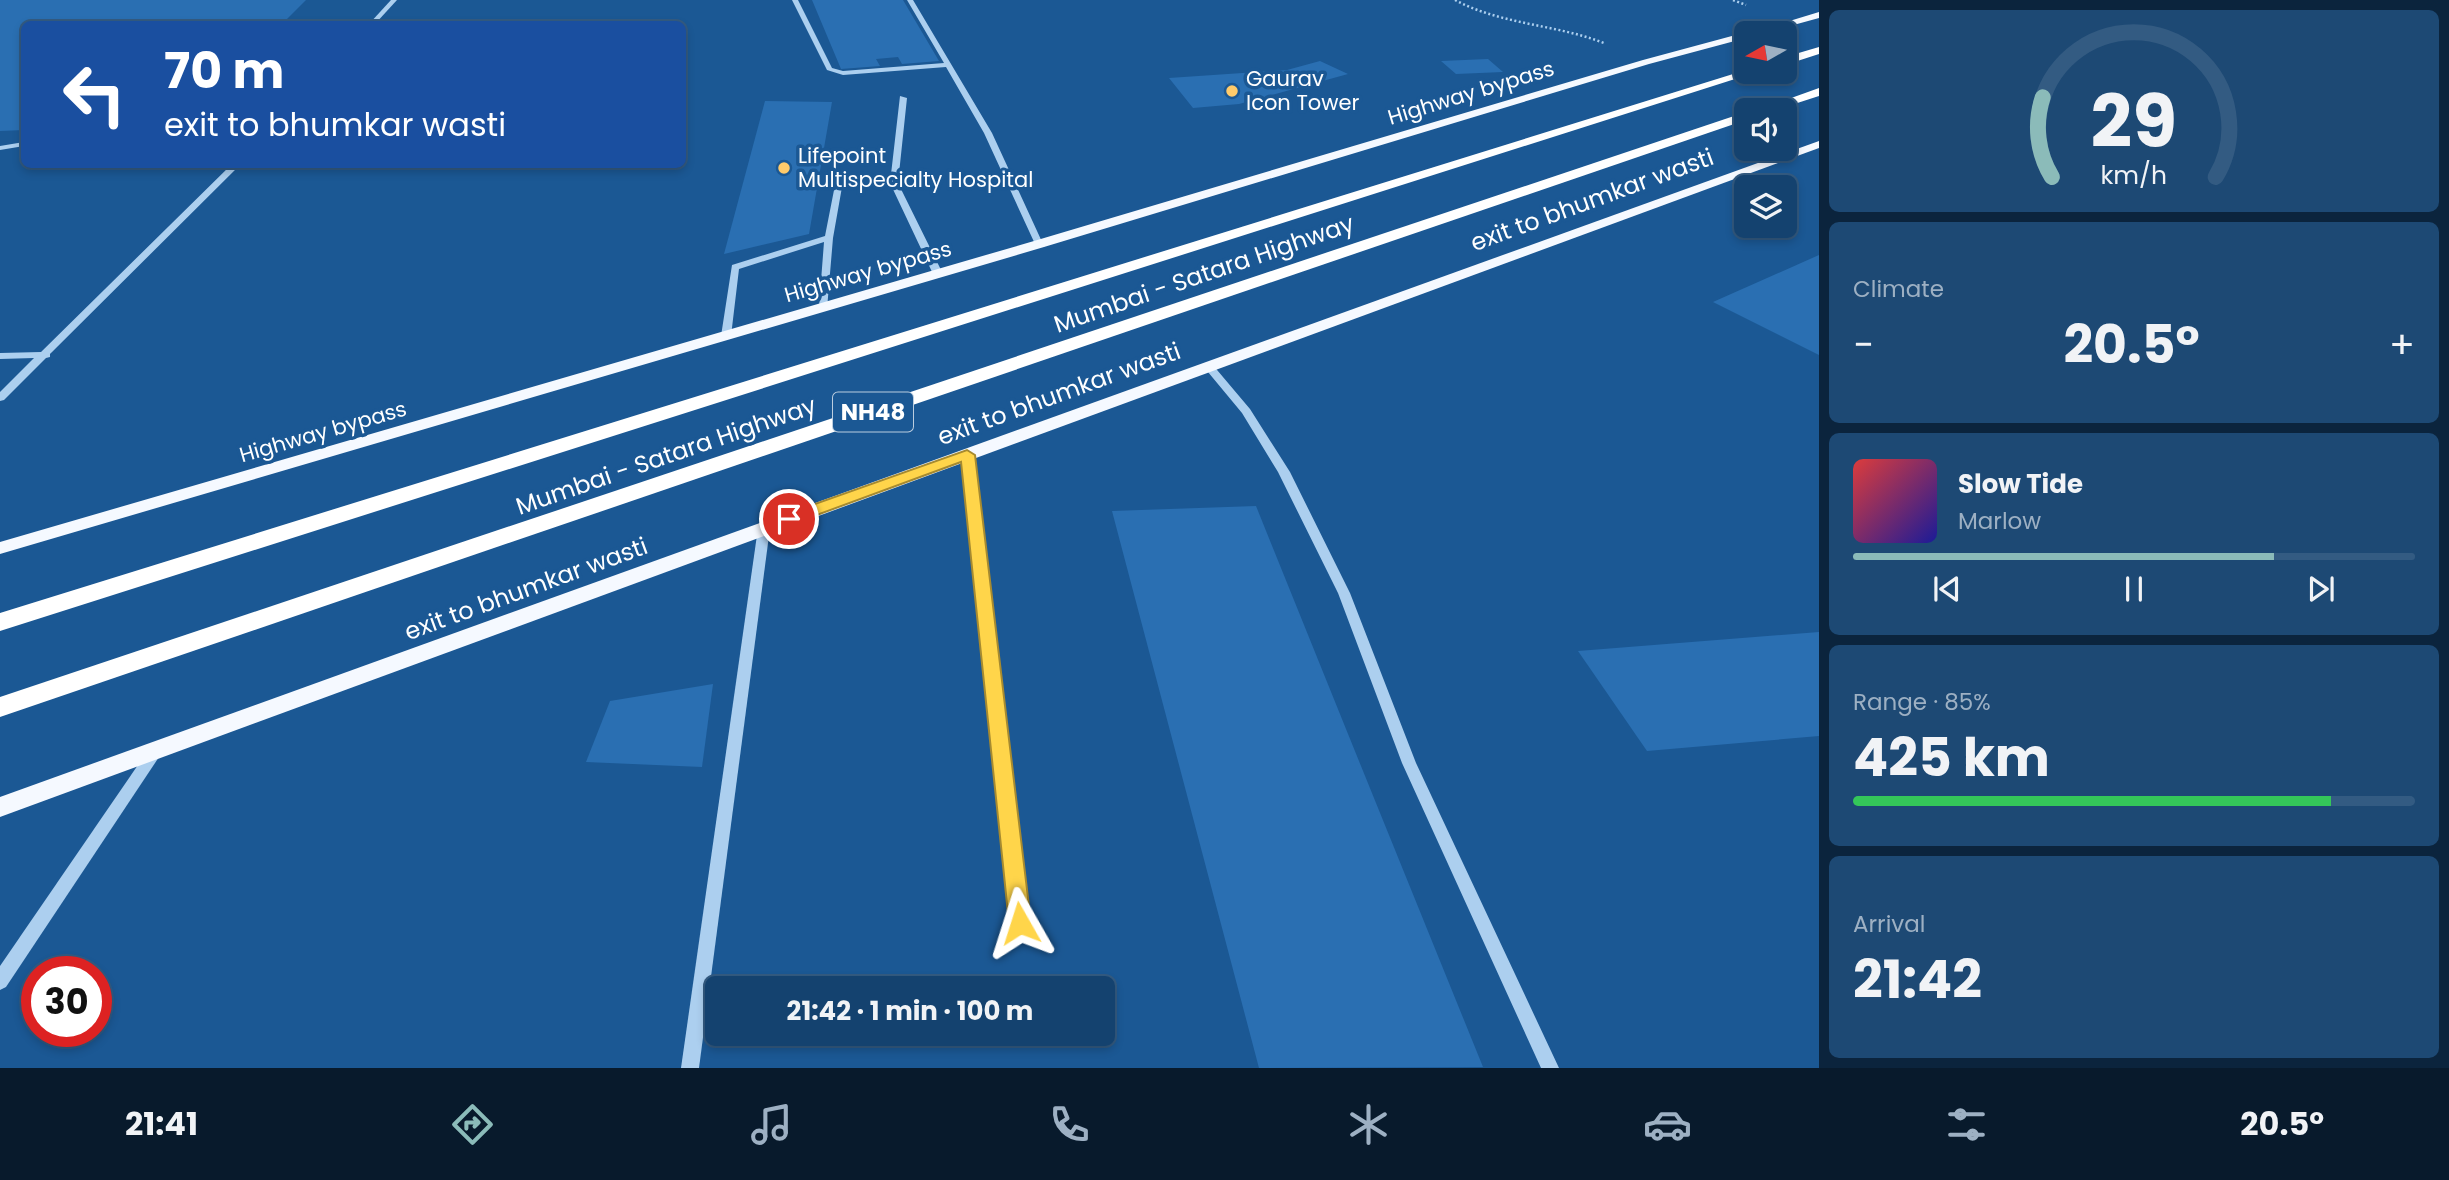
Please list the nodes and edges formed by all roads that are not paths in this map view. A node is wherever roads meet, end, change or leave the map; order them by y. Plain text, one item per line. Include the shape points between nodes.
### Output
1 (394, 0) edge
2 (795, 0) edge
3 (910, 0) edge
4 (1819, 15) edge
5 (375, 21) edge
6 (1797, 21) edge
7 (1734, 38) edge
8 (1819, 50) edge
9 (1797, 57) edge
10 (949, 65) junction
11 (1734, 77) edge
12 (1819, 92) edge
13 (903, 98) dead end
14 (1797, 99) edge
15 (1734, 120) edge
16 (21, 144) edge
17 (1819, 144) edge
18 (0, 148) edge
19 (233, 168) edge
20 (838, 187) dead end
21 (829, 238) junction
22 (1040, 244) junction
23 (938, 274) junction
24 (824, 307) junction
25 (726, 336) junction
26 (46, 355) junction
27 (0, 356) edge
28 (1208, 366) junction
29 (0, 398) edge
30 (967, 455) junction
31 (764, 528) junction
32 (0, 548) edge
33 (0, 622) edge
34 (0, 707) edge
35 (156, 750) junction
36 (0, 807) edge
37 (1020, 923) dead end
38 (0, 981) edge
39 (690, 1068) edge
40 (1550, 1068) edge

1 - 5 street
2 - 10 street via 829,69 843,73
3 - 10 street
4 - 6 main road
7 - 22 main road, Highway bypass
8 - 9 highway
10 - 22 street via 988,133
11 - 33 highway, Mumbai - Satara Highway / NH48
12 - 14 highway
13 - 23 street via 894,183
15 - 34 highway, Mumbai - Satara Highway / NH48
16 - 18 street
17 - 28 main road, exit to bhumkar wasti
19 - 26 street
20 - 21 street
21 - 24 street
21 - 25 street via 735,267
22 - 23 main road, Highway bypass
23 - 24 main road, Highway bypass
24 - 25 main road, Highway bypass
25 - 32 main road, Highway bypass
26 - 27 street
26 - 29 street
28 - 30 main road, exit to bhumkar wasti
28 - 40 street via 1246,411 1284,472 1344,593 1409,763
30 - 31 main road, exit to bhumkar wasti
30 - 37 street
31 - 35 main road, exit to bhumkar wasti
31 - 39 street
35 - 36 main road, exit to bhumkar wasti
35 - 38 street

